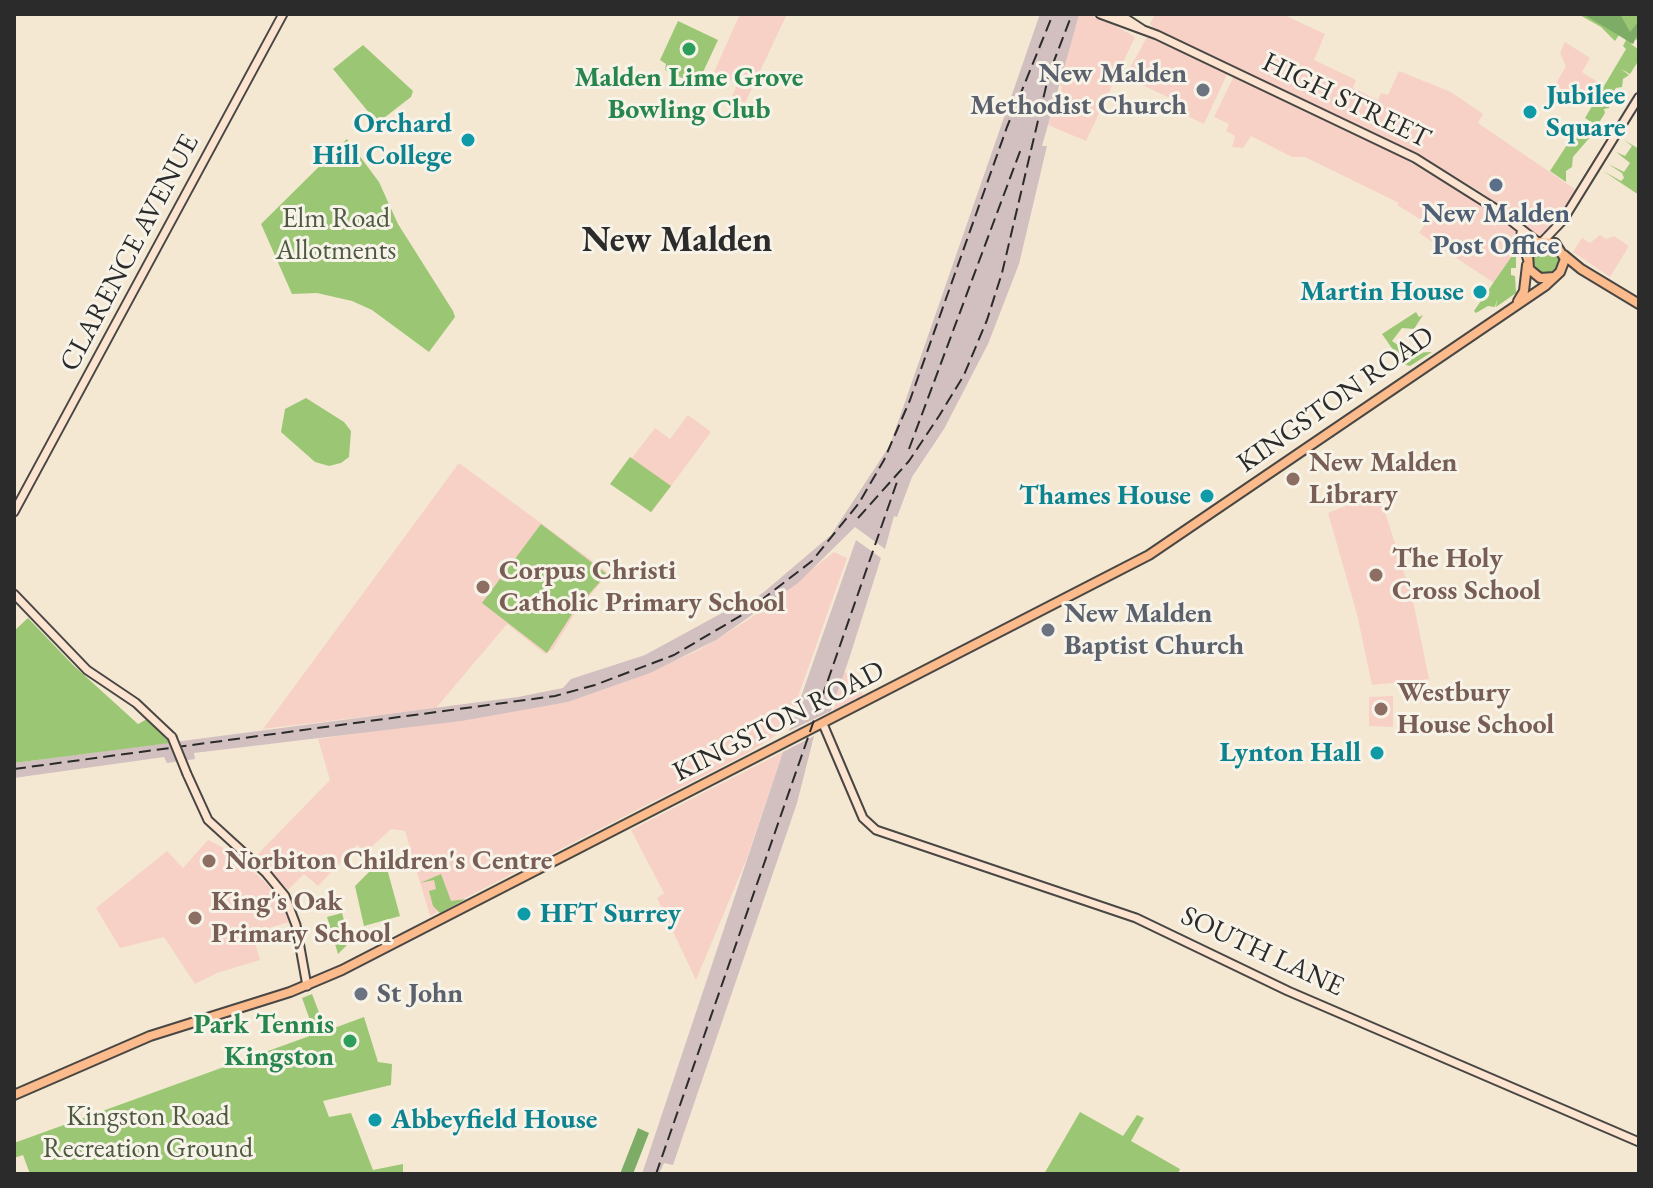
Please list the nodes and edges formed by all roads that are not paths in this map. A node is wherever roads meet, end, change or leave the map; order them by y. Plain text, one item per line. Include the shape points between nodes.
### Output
1 (283, 14) edge
2 (1100, 14) edge
3 (1119, 14) edge
4 (1142, 29) junction
5 (1639, 97) edge
6 (1563, 220) junction
7 (1520, 230) junction
8 (1540, 242) junction
9 (1562, 251) junction
10 (1527, 261) junction
11 (1581, 269) junction
12 (1557, 275) junction
13 (1518, 302) junction
14 (1639, 304) edge
15 (14, 512) edge
16 (14, 594) edge
17 (823, 724) junction
18 (307, 986) junction
19 (14, 1095) edge
20 (1639, 1142) edge

1 - 15 street, CLARENCE AVENUE
2 - 4 street, HIGH STREET
3 - 4 street, HIGH STREET
4 - 7 street, HIGH STREET via 1415,158
5 - 6 street
6 - 8 street
6 - 9 street
7 - 8 street, HIGH STREET
7 - 10 street
8 - 9 main road
8 - 10 main road
9 - 11 main road
9 - 12 main road
10 - 12 main road via 1540,278
10 - 13 main road
11 - 12 main road
11 - 14 main road
12 - 13 main road, KINGSTON ROAD
13 - 17 main road, KINGSTON ROAD via 1167,545
16 - 18 street, bridge via 82,663 172,737 208,820 285,896
17 - 18 main road, KINGSTON ROAD
17 - 20 street, SOUTH LANE via 863,818 876,830 1136,918 1287,991
18 - 19 main road, KINGSTON ROAD via 150,1036

